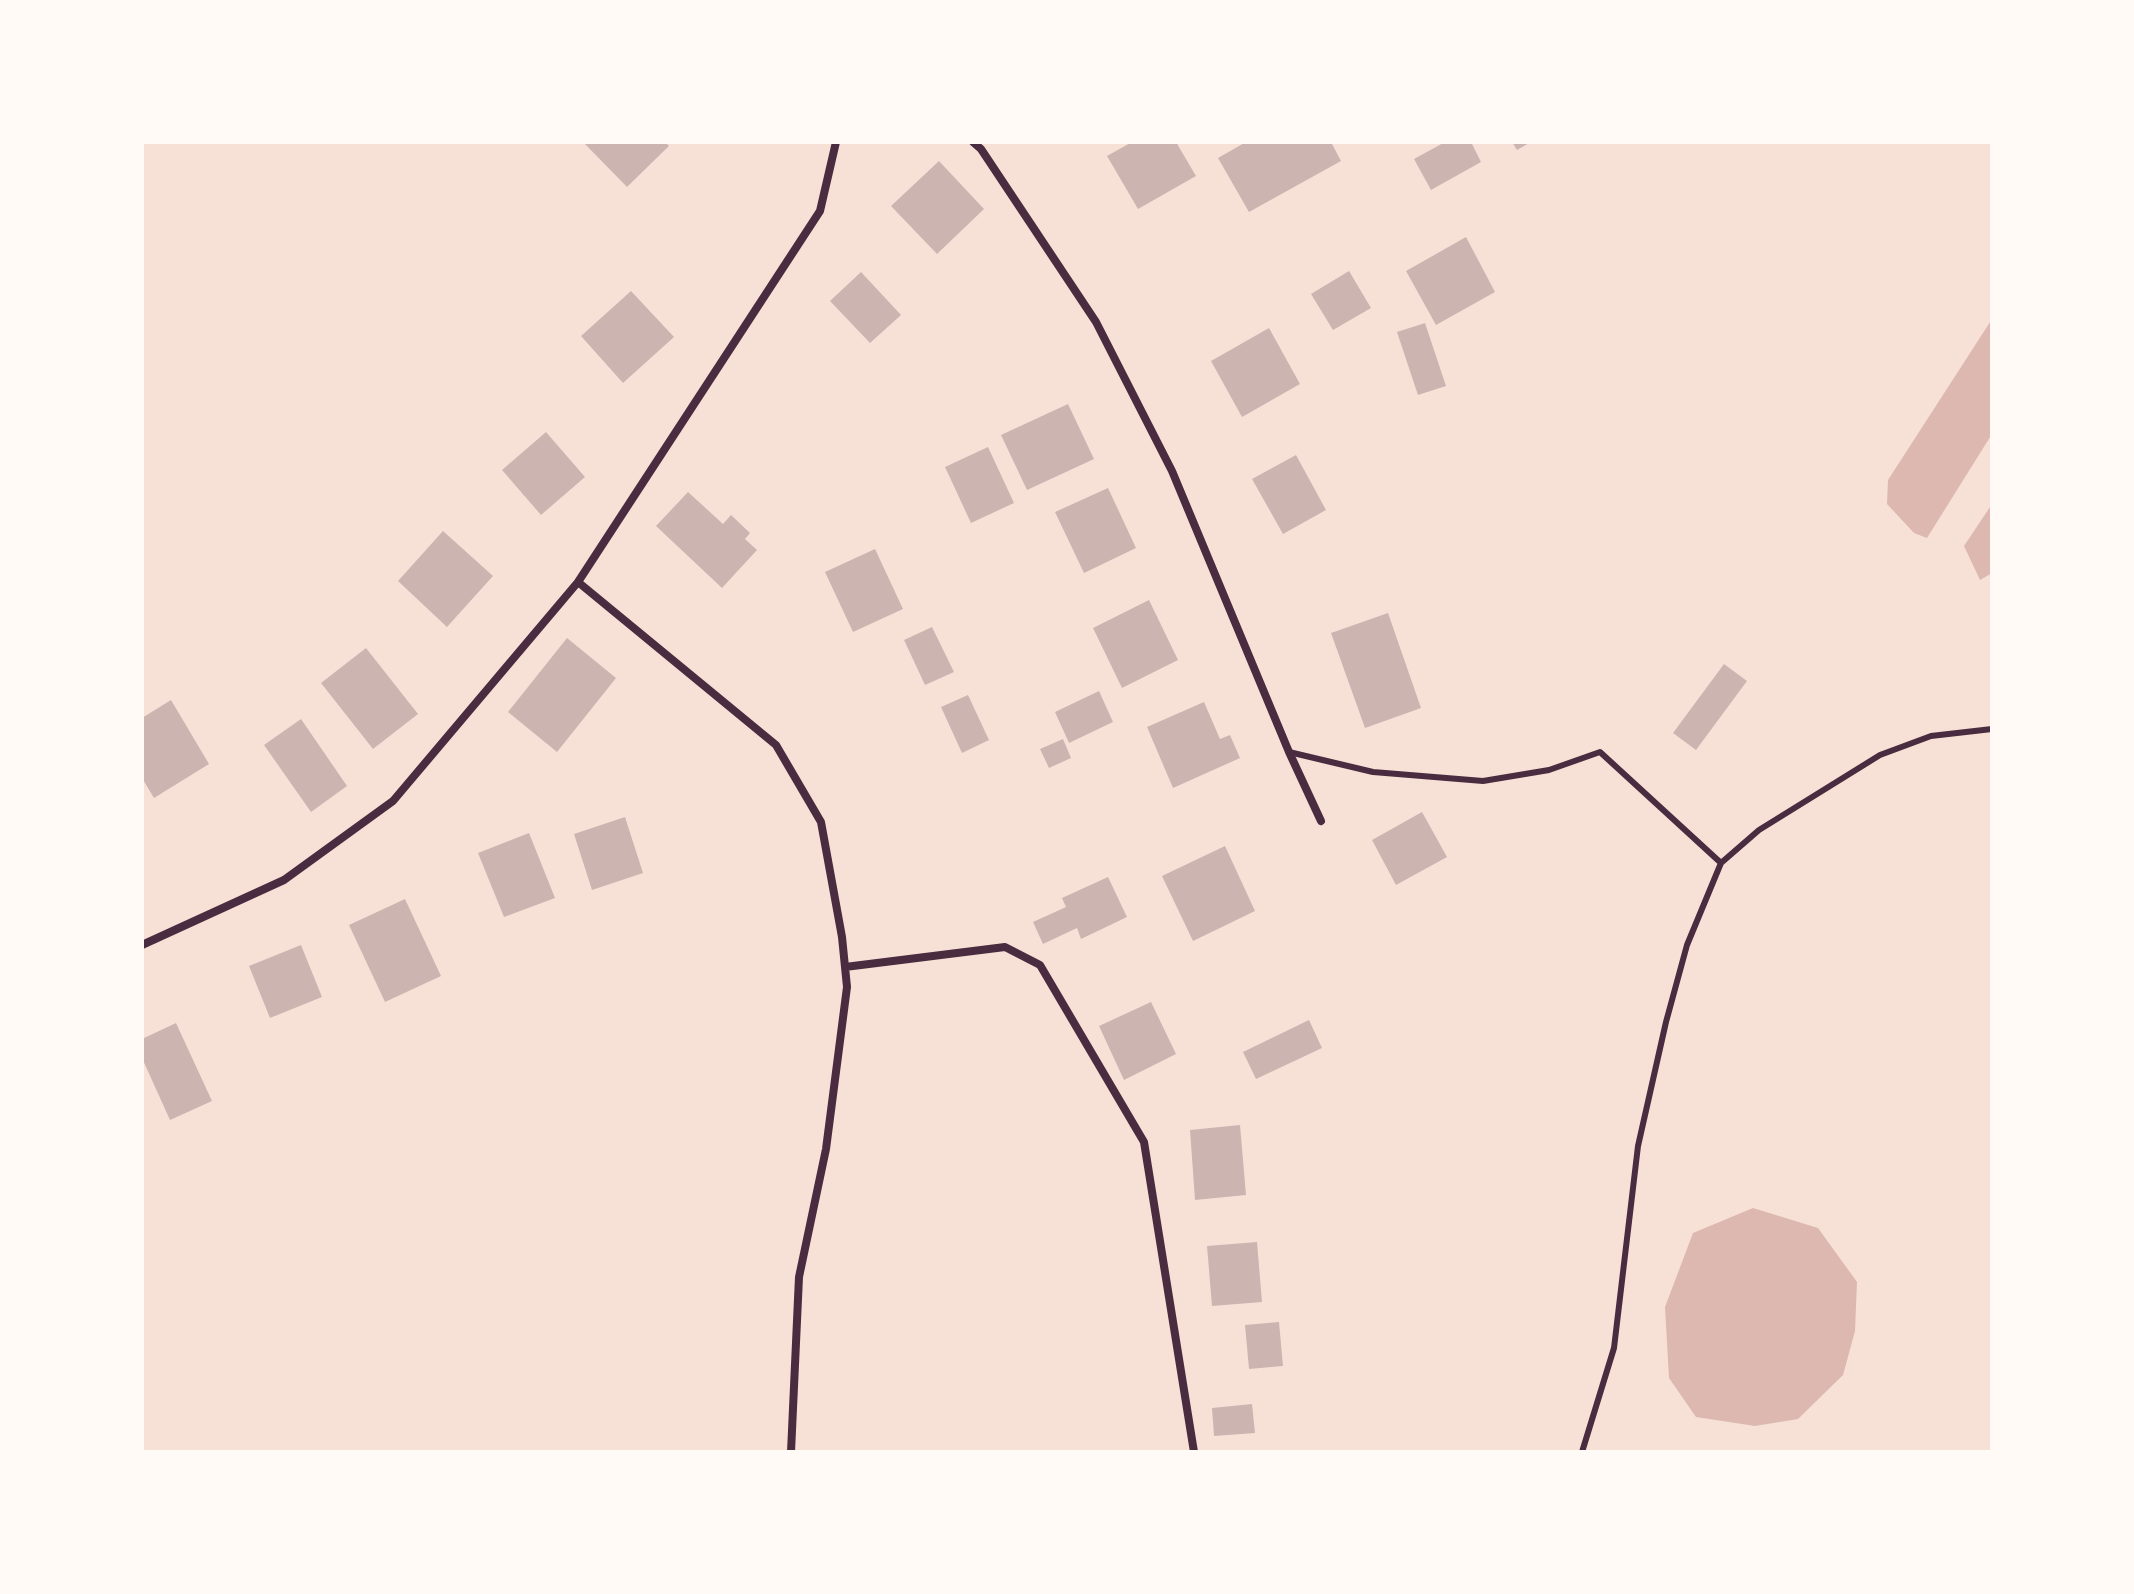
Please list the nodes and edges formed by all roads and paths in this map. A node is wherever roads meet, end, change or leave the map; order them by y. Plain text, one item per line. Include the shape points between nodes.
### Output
1 (836, 142) edge
2 (973, 142) edge
3 (578, 582) junction
4 (1992, 729) edge
5 (1289, 752) junction
6 (1321, 821) dead end
7 (1721, 863) junction
8 (142, 945) edge
9 (845, 967) junction
10 (791, 1452) edge
11 (1194, 1452) edge
12 (1582, 1452) edge

1 - 3 street via 820,211
2 - 5 street via 1096,322 1172,471
3 - 8 street via 393,801 284,880
3 - 9 street via 776,745 821,822
4 - 7 lane via 1931,736 1880,755 1759,830
5 - 6 street
5 - 7 lane via 1373,772 1483,781 1549,770 1600,752
7 - 12 lane via 1687,945 1666,1022 1638,1146 1614,1348
9 - 10 street via 847,987 826,1149 799,1277
9 - 11 street via 1005,947 1040,965 1144,1142

